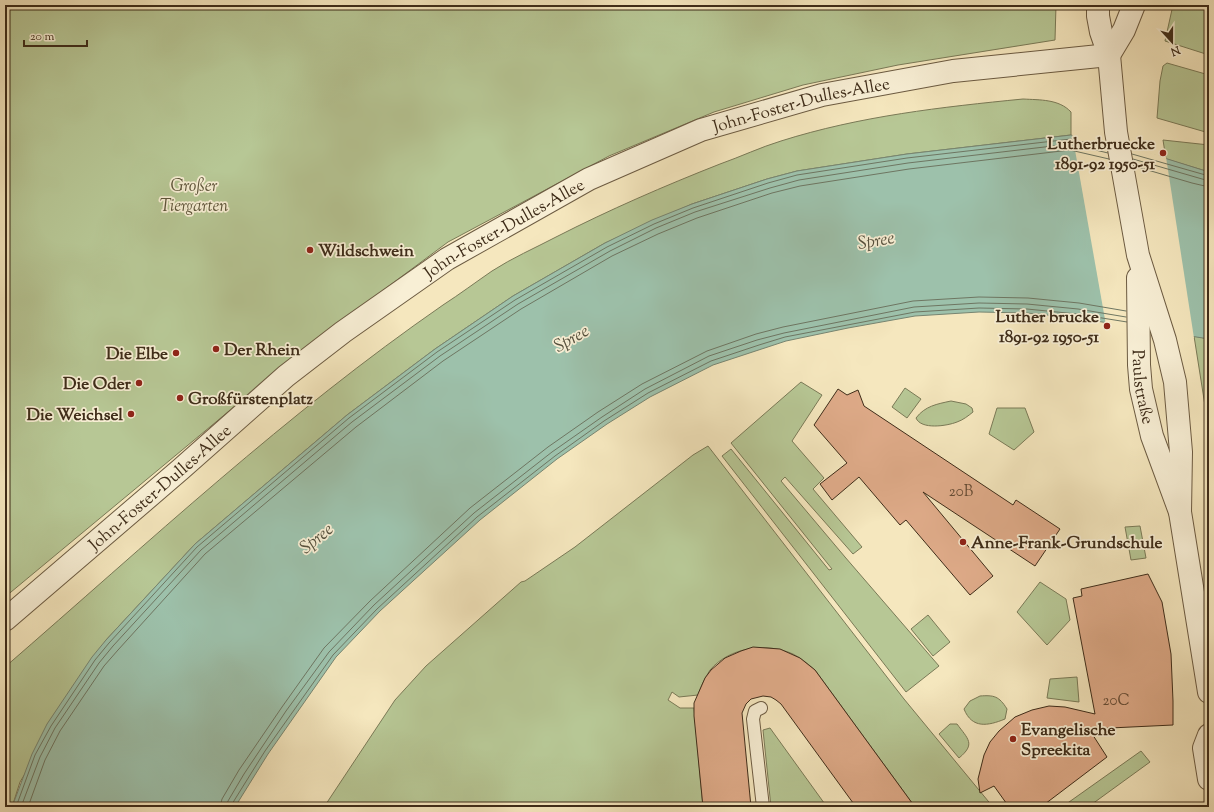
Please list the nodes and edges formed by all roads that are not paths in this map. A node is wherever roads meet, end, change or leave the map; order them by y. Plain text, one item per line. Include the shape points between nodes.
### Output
1 (1098, 5) edge
2 (1134, 5) edge
3 (1108, 56) junction
4 (1138, 255) junction
5 (1180, 512) junction
6 (5, 620) edge
7 (1209, 692) edge
8 (761, 708) dead end
9 (1209, 735) edge
10 (1209, 779) edge
11 (763, 807) edge

1 - 3 street, Paulstraße via 1101,32
2 - 3 street via 1124,30
3 - 4 street, Paulstraße via 1116,132
3 - 6 street, John-Foster-Dulles-Allee via 953,71 822,95 701,130 589,179 447,259 343,332 286,376
4 - 5 street, Paulstraße via 1165,340 1175,382 1181,452
4 - 5 street, Paulstraße via 1141,390 1152,436
5 - 7 street, Paulstraße
8 - 11 lane via 755,711 753,719
9 - 10 street via 1204,748

